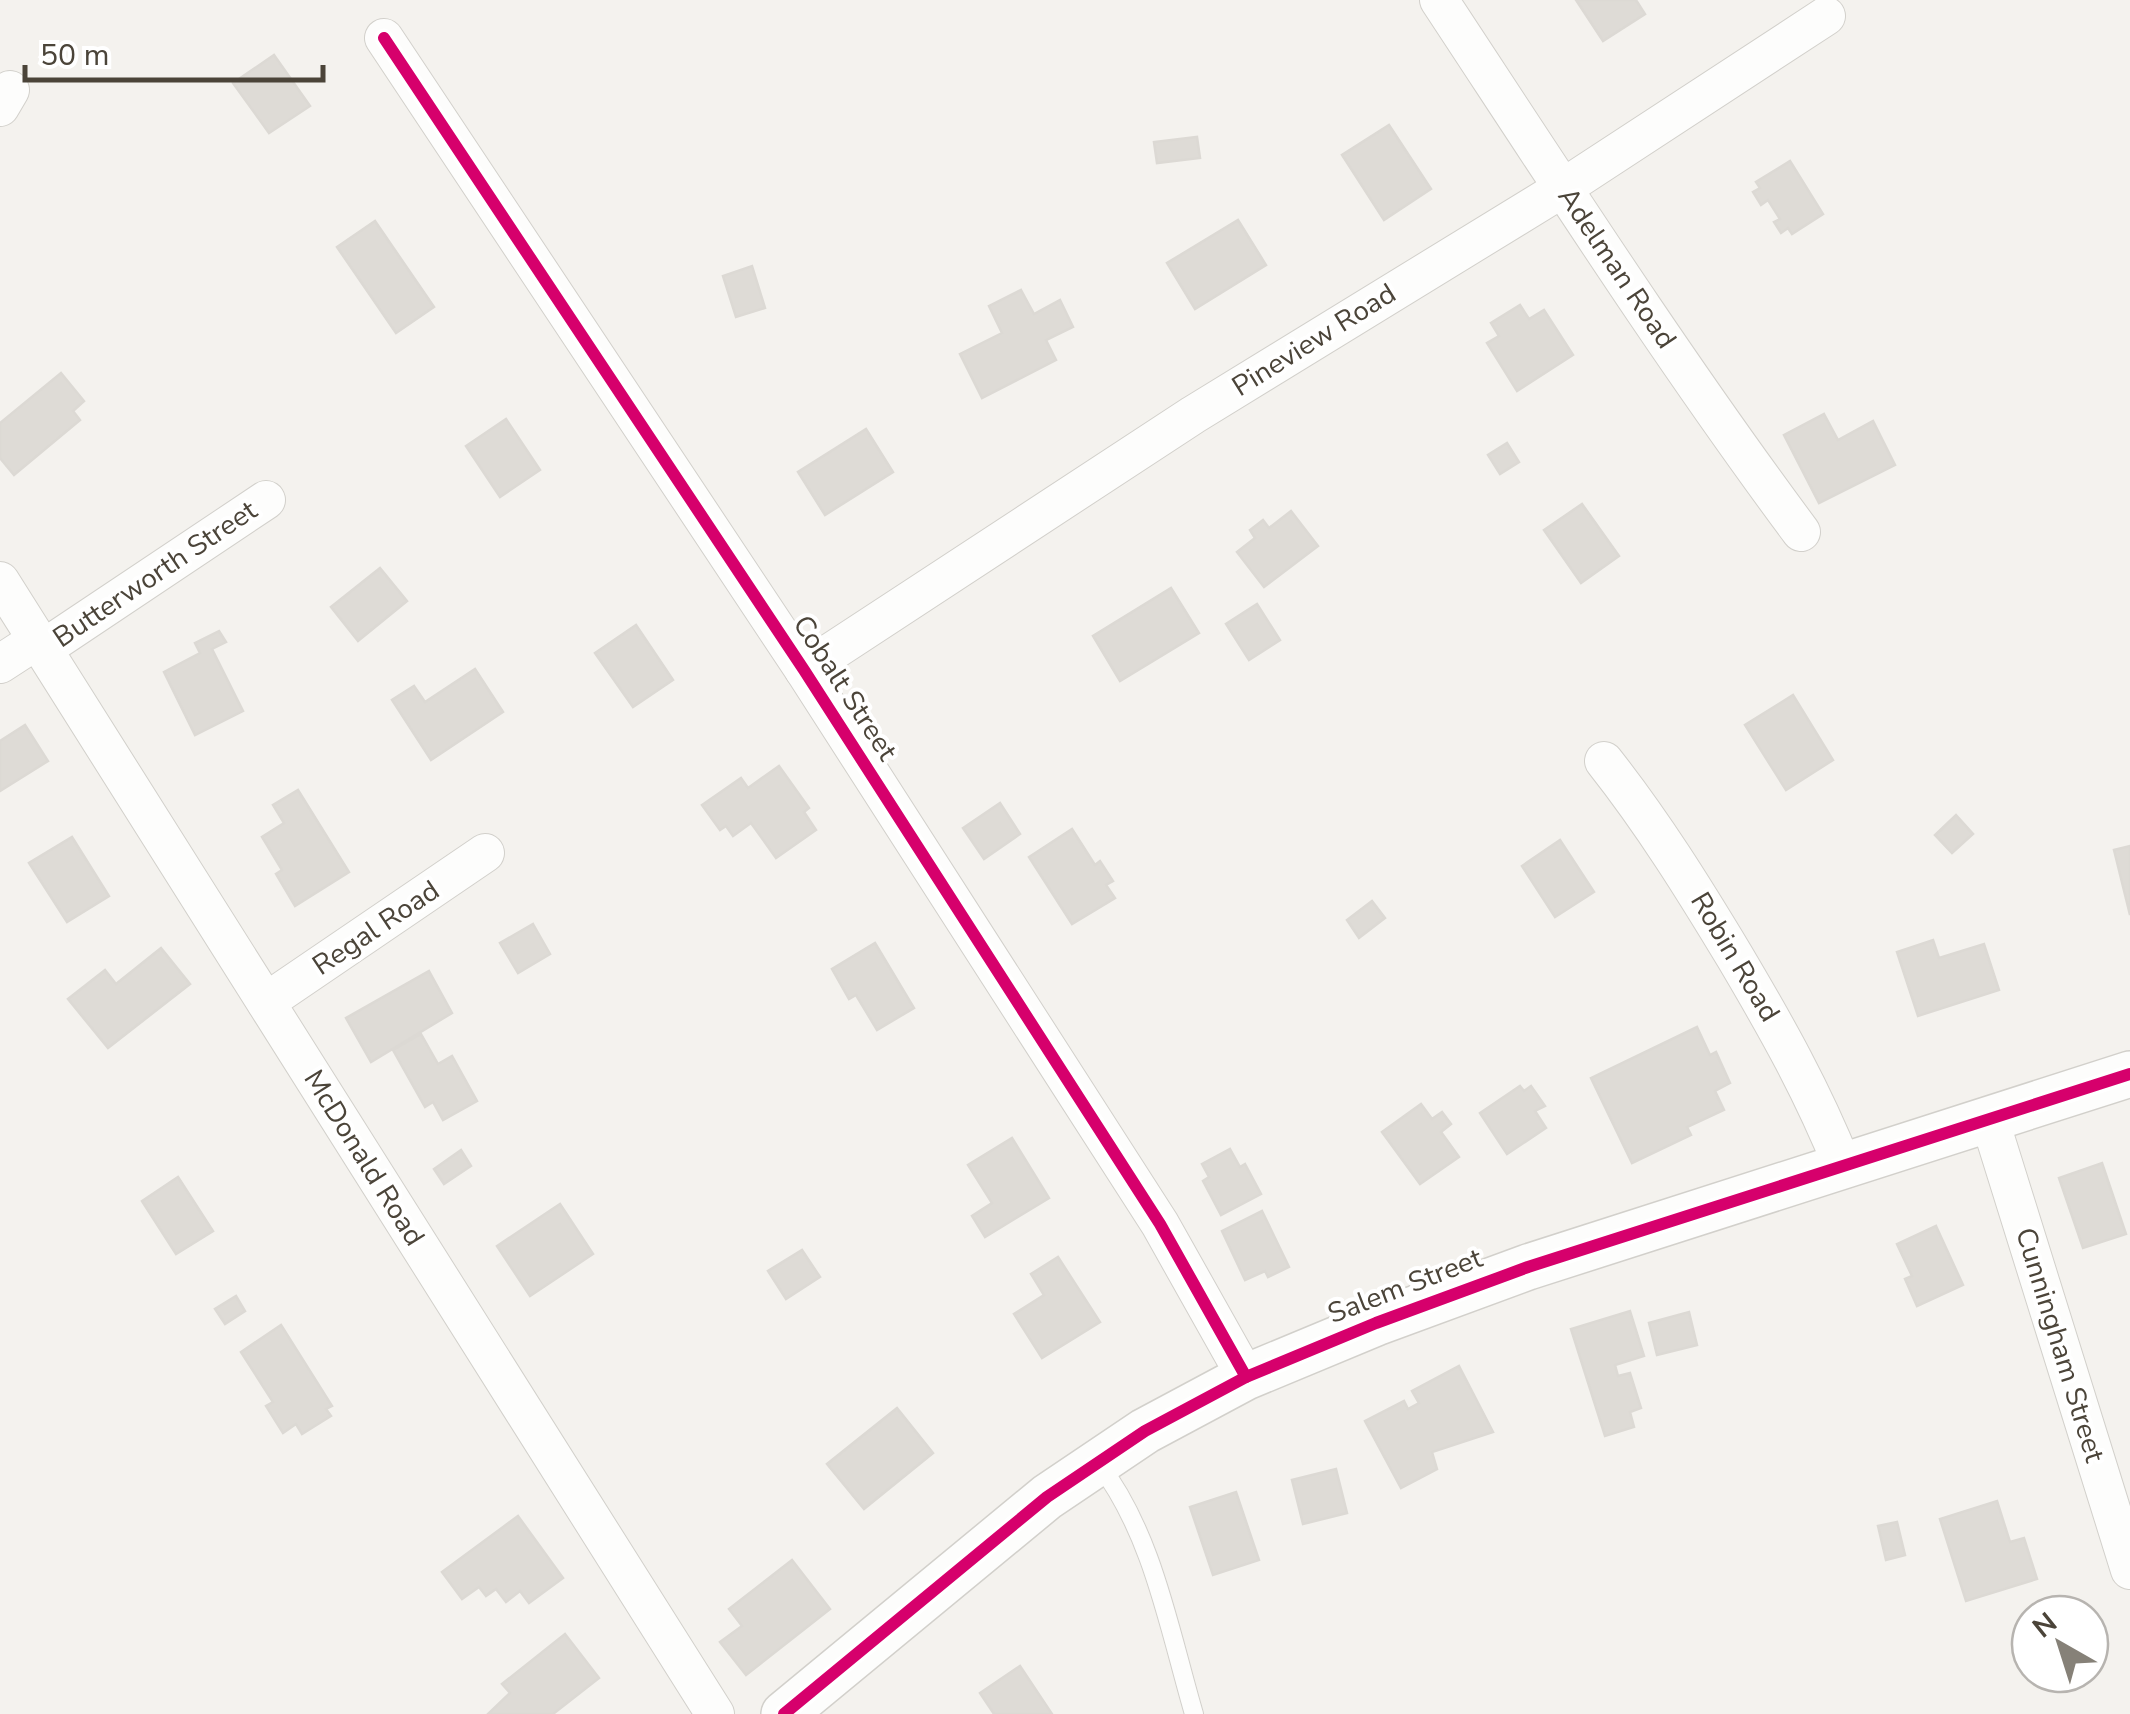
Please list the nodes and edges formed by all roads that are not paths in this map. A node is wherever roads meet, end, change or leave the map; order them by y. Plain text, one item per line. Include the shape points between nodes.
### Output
1 (1440, 0) edge
2 (1826, 16) dead end
3 (384, 38) dead end
4 (1562, 188) junction
5 (266, 500) dead end
6 (1801, 532) dead end
7 (0, 580) edge
8 (40, 644) junction
9 (0, 664) edge
10 (804, 670) junction
11 (1604, 761) dead end
12 (485, 852) dead end
13 (266, 1002) junction
14 (2130, 1074) edge
15 (1990, 1121) junction
16 (1844, 1166) junction
17 (1246, 1377) junction
18 (1097, 1461) junction
19 (2130, 1570) edge
20 (715, 1714) edge
21 (784, 1714) edge
22 (1194, 1714) edge

1 - 4 street, Adelman Road
2 - 4 street, Pineview Road
3 - 10 street, Cobalt Street
4 - 6 street, Adelman Road
4 - 10 street, Pineview Road via 1192,415
5 - 8 street, Butterworth Street
7 - 8 street, McDonald Road
8 - 9 street
8 - 13 street, McDonald Road
10 - 17 street, Cobalt Street via 1160,1224
11 - 16 street, Robin Road via 1650,819 1780,1033
12 - 13 street, Regal Road
13 - 20 street, McDonald Road
14 - 15 street, Salem Street
15 - 16 street, Salem Street
15 - 19 street, Cunningham Street
16 - 17 street, Salem Street via 1528,1267
17 - 18 street, Salem Street
18 - 21 street, Salem Street
18 - 22 lane via 1146,1549

